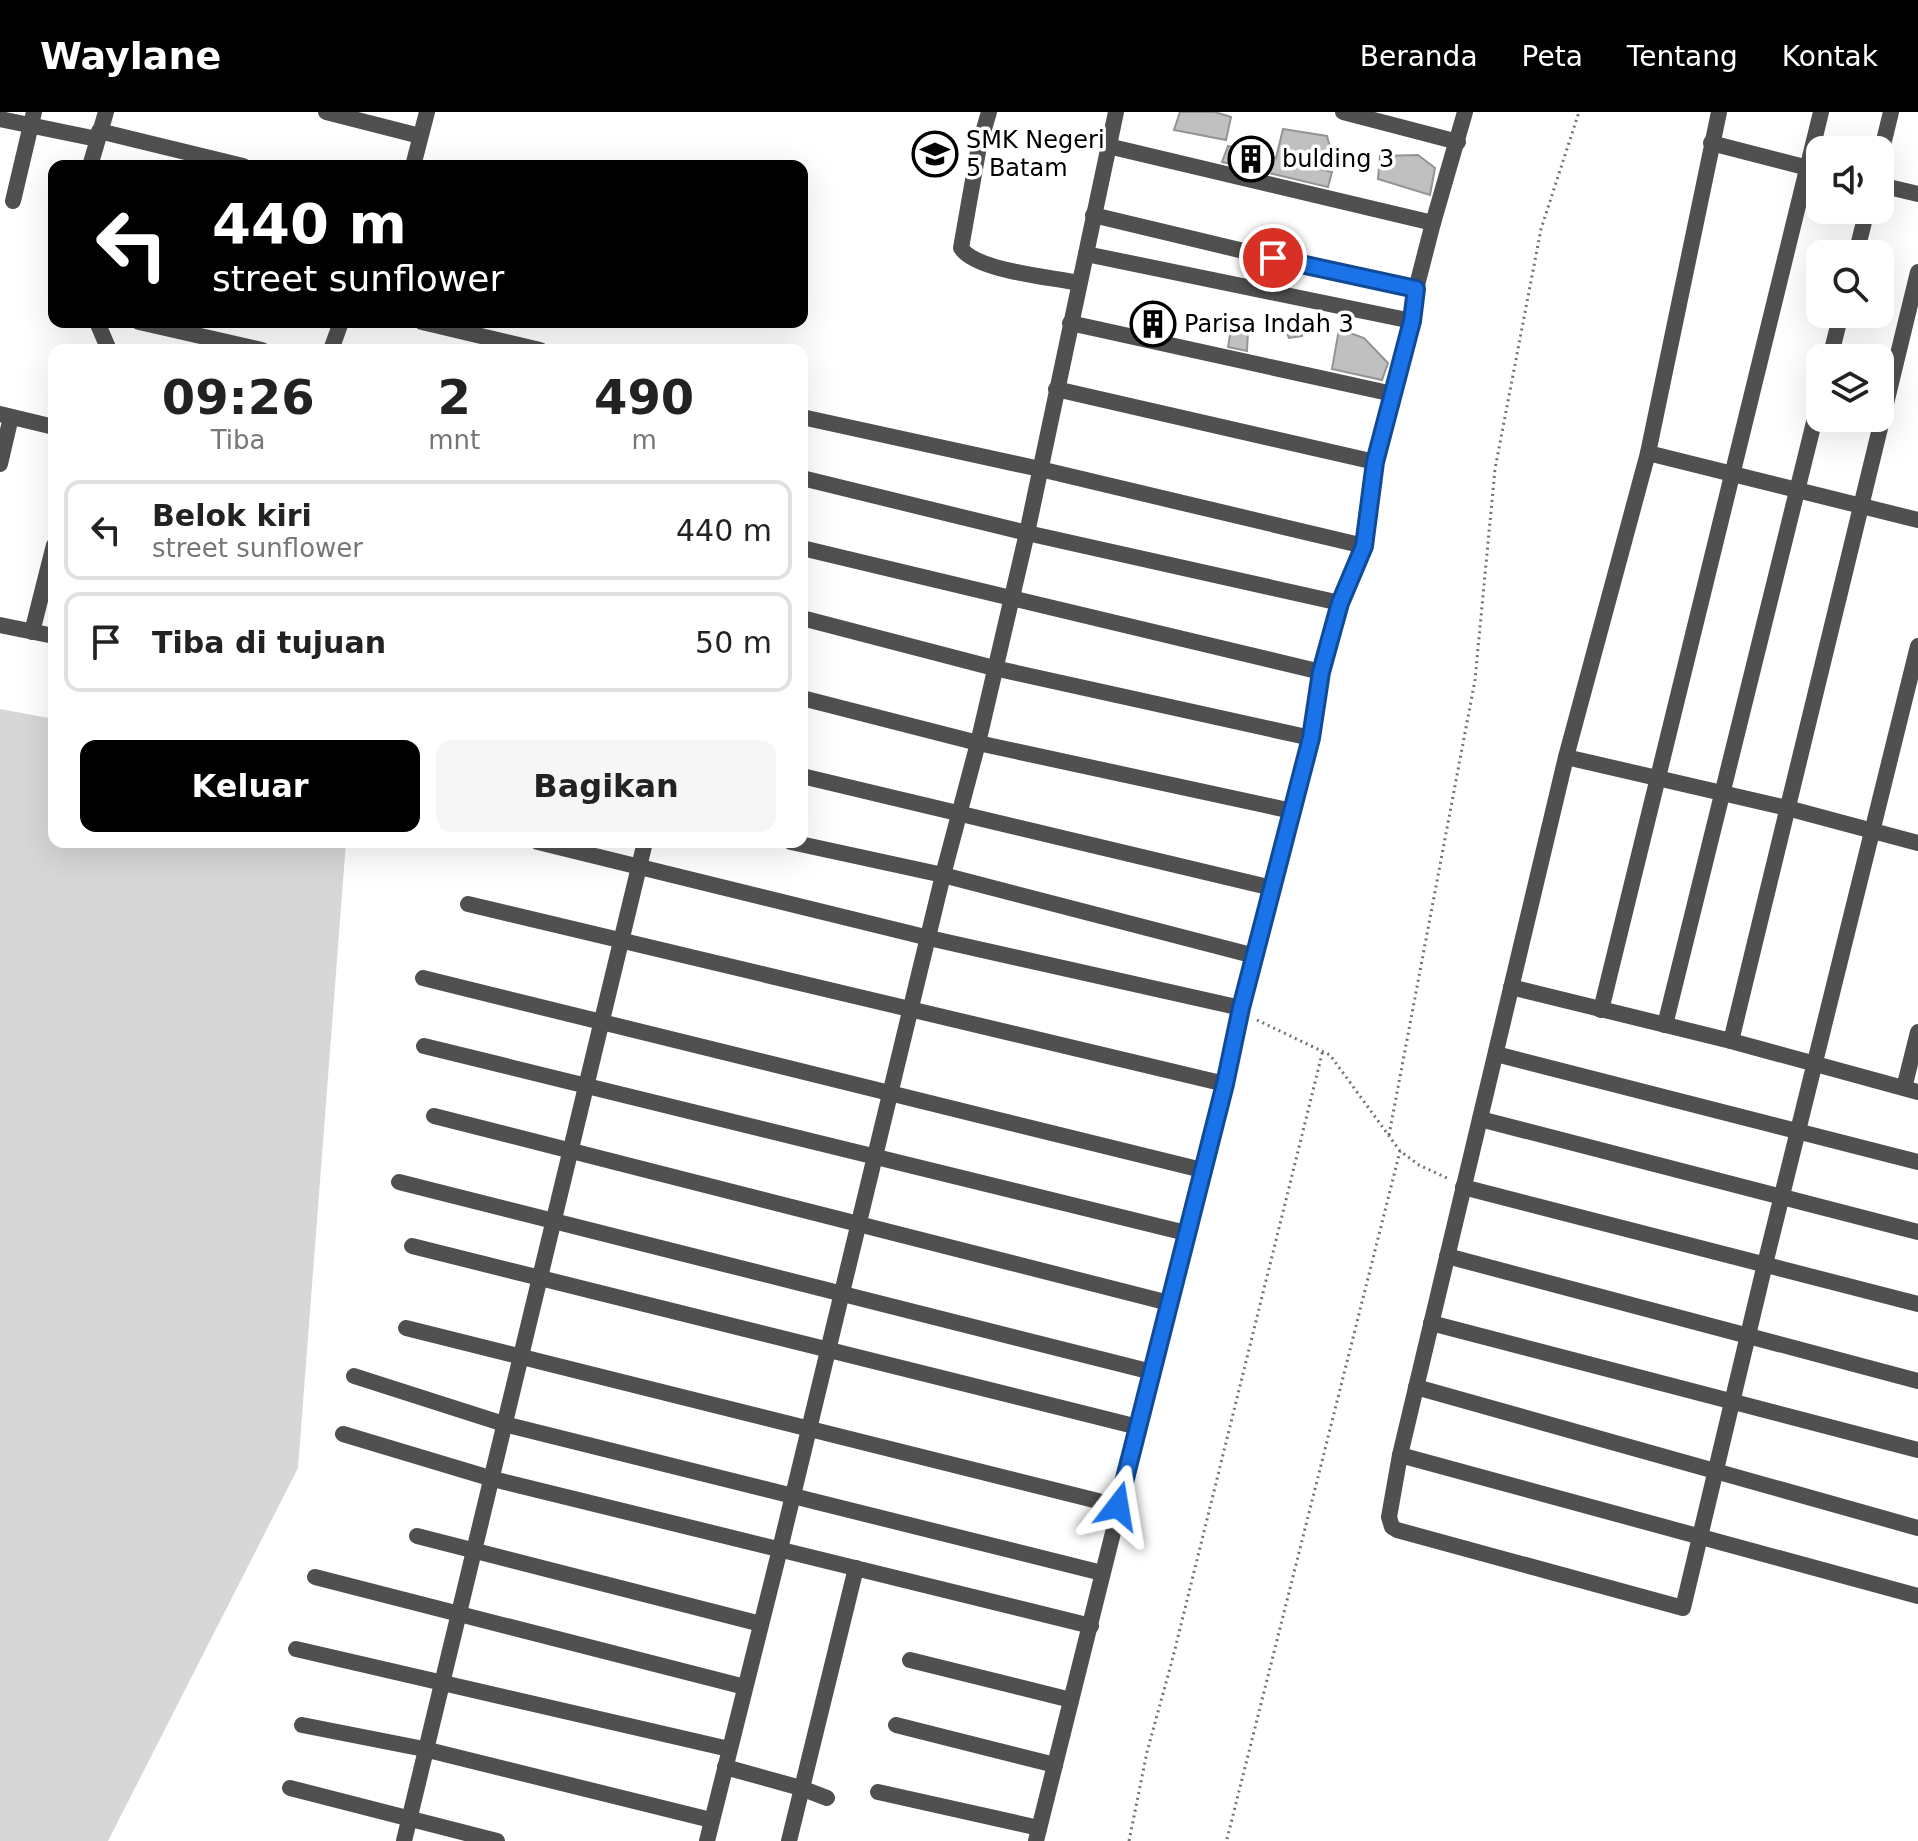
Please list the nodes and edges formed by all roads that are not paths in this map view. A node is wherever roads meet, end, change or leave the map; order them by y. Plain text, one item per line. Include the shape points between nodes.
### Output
1 (106, 112) edge
2 (326, 112) edge
3 (427, 112) edge
4 (989, 112) edge
5 (1116, 112) edge
6 (1343, 112) edge
7 (1465, 112) edge
8 (1719, 112) edge
9 (1821, 112) edge
10 (1891, 112) edge
11 (0, 119) edge
12 (33, 119) edge
13 (98, 135) junction
14 (420, 136) junction
15 (1818, 136) edge
16 (1885, 136) edge
17 (1458, 142) junction
18 (1711, 143) junction
19 (1108, 146) junction
20 (92, 160) edge
21 (215, 160) edge
22 (414, 160) edge
23 (1806, 168) edge
24 (1894, 188) edge
25 (1918, 194) edge
26 (1806, 199) edge
27 (13, 201) dead end
28 (1093, 215) junction
29 (1433, 223) junction
30 (1086, 254) junction
31 (1918, 272) edge
32 (1079, 283) junction
33 (1416, 289) junction
34 (1412, 321) junction
35 (1070, 323) junction
36 (165, 328) edge
37 (447, 328) edge
38 (236, 344) edge
39 (515, 344) edge
40 (1056, 389) junction
41 (1393, 394) junction
42 (6, 415) edge
43 (808, 418) edge
44 (48, 426) edge
45 (1812, 432) edge
46 (1648, 453) junction
47 (1375, 462) junction
48 (0, 464) edge
49 (1040, 469) junction
50 (1731, 475) junction
51 (808, 479) edge
52 (1797, 490) junction
53 (1861, 505) junction
54 (1918, 520) edge
55 (1027, 533) junction
56 (1364, 546) junction
57 (808, 550) edge
58 (48, 569) edge
59 (1010, 600) junction
60 (1340, 603) junction
61 (808, 620) edge
62 (0, 625) edge
63 (32, 632) junction
64 (48, 635) edge
65 (1918, 646) edge
66 (994, 668) junction
67 (1321, 672) junction
68 (808, 700) edge
69 (1311, 738) junction
70 (978, 743) junction
71 (1566, 757) junction
72 (808, 777) edge
73 (1657, 778) junction
74 (1722, 793) junction
75 (1787, 808) junction
76 (1292, 811) junction
77 (961, 814) junction
78 (1872, 831) junction
79 (1918, 843) edge
80 (808, 846) edge
81 (562, 848) edge
82 (644, 848) edge
83 (639, 867) junction
84 (943, 875) junction
85 (1272, 888) junction
86 (468, 904) dead end
87 (929, 938) junction
88 (622, 941) junction
89 (1255, 956) junction
90 (423, 978) dead end
91 (1511, 987) junction
92 (1241, 1008) junction
93 (911, 1009) junction
94 (1601, 1010) junction
95 (601, 1022) junction
96 (1665, 1025) junction
97 (1918, 1032) edge
98 (1731, 1041) junction
99 (424, 1046) dead end
100 (1496, 1054) junction
101 (1816, 1065) junction
102 (1225, 1084) junction
103 (586, 1086) junction
104 (1911, 1090) edge
105 (889, 1093) junction
106 (434, 1116) dead end
107 (1480, 1119) junction
108 (1799, 1132) junction
109 (570, 1151) junction
110 (874, 1156) junction
111 (1918, 1162) edge
112 (1202, 1170) junction
113 (399, 1182) dead end
114 (1463, 1187) junction
115 (1783, 1197) junction
116 (553, 1221) junction
117 (858, 1223) junction
118 (1918, 1232) edge
119 (1186, 1233) junction
120 (412, 1246) dead end
121 (1447, 1256) junction
122 (1765, 1264) junction
123 (539, 1278) junction
124 (840, 1293) junction
125 (1169, 1303) junction
126 (1918, 1304) edge
127 (1431, 1323) junction
128 (406, 1328) dead end
129 (1748, 1336) junction
130 (827, 1349) junction
131 (520, 1357) junction
132 (1152, 1372) junction
133 (354, 1376) dead end
134 (1918, 1381) edge
135 (1416, 1387) junction
136 (1732, 1401) junction
137 (504, 1424) junction
138 (1138, 1427) junction
139 (808, 1428) junction
140 (343, 1434) dead end
141 (1918, 1450) edge
142 (1400, 1455) junction
143 (1715, 1471) junction
144 (493, 1479) junction
145 (791, 1495) junction
146 (1118, 1506) junction
147 (1918, 1528) edge
148 (417, 1536) dead end
149 (1699, 1536) junction
150 (780, 1549) junction
151 (475, 1551) junction
152 (856, 1568) junction
153 (1102, 1573) junction
154 (315, 1577) dead end
155 (1918, 1596) edge
156 (458, 1614) junction
157 (761, 1624) junction
158 (1091, 1626) junction
159 (296, 1649) dead end
160 (910, 1660) dead end
161 (442, 1681) junction
162 (745, 1687) junction
163 (1071, 1700) junction
164 (302, 1725) dead end
165 (896, 1725) dead end
166 (424, 1749) junction
167 (729, 1749) junction
168 (1055, 1765) junction
169 (725, 1767) junction
170 (290, 1788) dead end
171 (801, 1788) junction
172 (878, 1792) dead end
173 (827, 1798) dead end
174 (409, 1819) junction
175 (711, 1820) junction
176 (1037, 1835) edge
177 (404, 1841) edge
178 (497, 1841) edge
179 (707, 1841) edge
180 (789, 1841) edge

1 - 13 street
2 - 14 street
3 - 14 street
4 - 32 street via 961,248 972,259 995,266
5 - 19 street
6 - 17 street
7 - 17 street
8 - 18 street
9 - 15 street
10 - 16 street
11 - 12 street
12 - 13 street
12 - 27 street
13 - 20 street
13 - 21 street
14 - 22 street
17 - 29 street
18 - 23 street
18 - 46 street
19 - 28 street
19 - 29 street
24 - 25 street
26 - 50 street
28 - 30 street
28 - 33 street
29 - 33 street
30 - 32 street
30 - 34 street
31 - 53 street
32 - 35 street
33 - 34 street
34 - 41 street
35 - 40 street
35 - 41 street
36 - 38 street
37 - 39 street
40 - 47 street
40 - 49 street
41 - 47 street
42 - 44 street
42 - 48 street
43 - 49 street
45 - 52 street
46 - 50 street
46 - 71 street
47 - 56 street
49 - 55 street
49 - 56 street
50 - 52 street
50 - 73 street
51 - 55 street
52 - 53 street
52 - 74 street
53 - 54 street
53 - 75 street
55 - 59 street
55 - 60 street
56 - 60 street
57 - 59 street
58 - 63 street
59 - 66 street
59 - 67 street
60 - 67 street
61 - 66 street
62 - 63 street
63 - 64 street
65 - 78 street
66 - 69 street
66 - 70 street
67 - 69 street
68 - 70 street
69 - 76 street
70 - 76 street
70 - 77 street
71 - 73 street
71 - 91 street
72 - 77 street
73 - 74 street
73 - 94 street
74 - 75 street
74 - 96 street
75 - 78 street
75 - 98 street
76 - 85 street
77 - 84 street
77 - 85 street
78 - 79 street
78 - 101 street
80 - 84 street
81 - 83 street
82 - 83 street
83 - 87 street
83 - 88 street
84 - 87 street
84 - 89 street
85 - 89 street
86 - 88 street
87 - 92 street
87 - 93 street
88 - 93 street
88 - 95 street
89 - 92 street
90 - 95 street
91 - 94 street
91 - 100 street
92 - 102 street
93 - 102 street
93 - 105 street
94 - 96 street
95 - 103 street
95 - 105 street
96 - 98 street
97 - 104 street
98 - 101 street
99 - 103 street
100 - 107 street
100 - 108 street
101 - 104 street
101 - 108 street
102 - 112 street
103 - 109 street
103 - 110 street
105 - 110 street
105 - 112 street
106 - 109 street
107 - 114 street
107 - 115 street
108 - 111 street
108 - 115 street
109 - 116 street
109 - 117 street
110 - 117 street
110 - 119 street
112 - 119 street
113 - 116 street
114 - 121 street
114 - 122 street
115 - 118 street
115 - 122 street
116 - 123 street
116 - 124 street
117 - 124 street
117 - 125 street
119 - 125 street
120 - 123 street
121 - 127 street
121 - 129 street
122 - 126 street
122 - 129 street
123 - 130 street
123 - 131 street
124 - 130 street
124 - 132 street
125 - 132 street
127 - 135 street
127 - 136 street
128 - 131 street
129 - 134 street
129 - 136 street
130 - 138 street
130 - 139 street
131 - 137 street
131 - 139 street
132 - 138 street
133 - 137 street
135 - 142 street
135 - 143 street
136 - 141 street
136 - 143 street
137 - 144 street
137 - 145 street
138 - 146 street
139 - 145 street
139 - 146 street
140 - 144 street
142 - 149 street
142 - 149 street via 1389,1522 1402,1532 1683,1608
143 - 147 street
143 - 149 street
144 - 150 street
144 - 151 street
145 - 150 street
145 - 153 street
146 - 153 street
148 - 151 street
149 - 155 street
150 - 152 street
150 - 157 street
151 - 156 street
151 - 157 street
152 - 158 street
152 - 171 street
153 - 158 street
154 - 156 street
156 - 161 street
156 - 162 street
157 - 162 street
158 - 163 street
159 - 161 street
160 - 163 street
161 - 166 street
161 - 167 street
162 - 167 street
163 - 168 street
164 - 166 street
165 - 168 street
166 - 174 street
166 - 175 street
167 - 169 street
168 - 176 street
169 - 171 street
169 - 175 street
170 - 174 street
171 - 173 street
171 - 180 street
172 - 176 street
174 - 177 street
174 - 178 street
175 - 179 street

